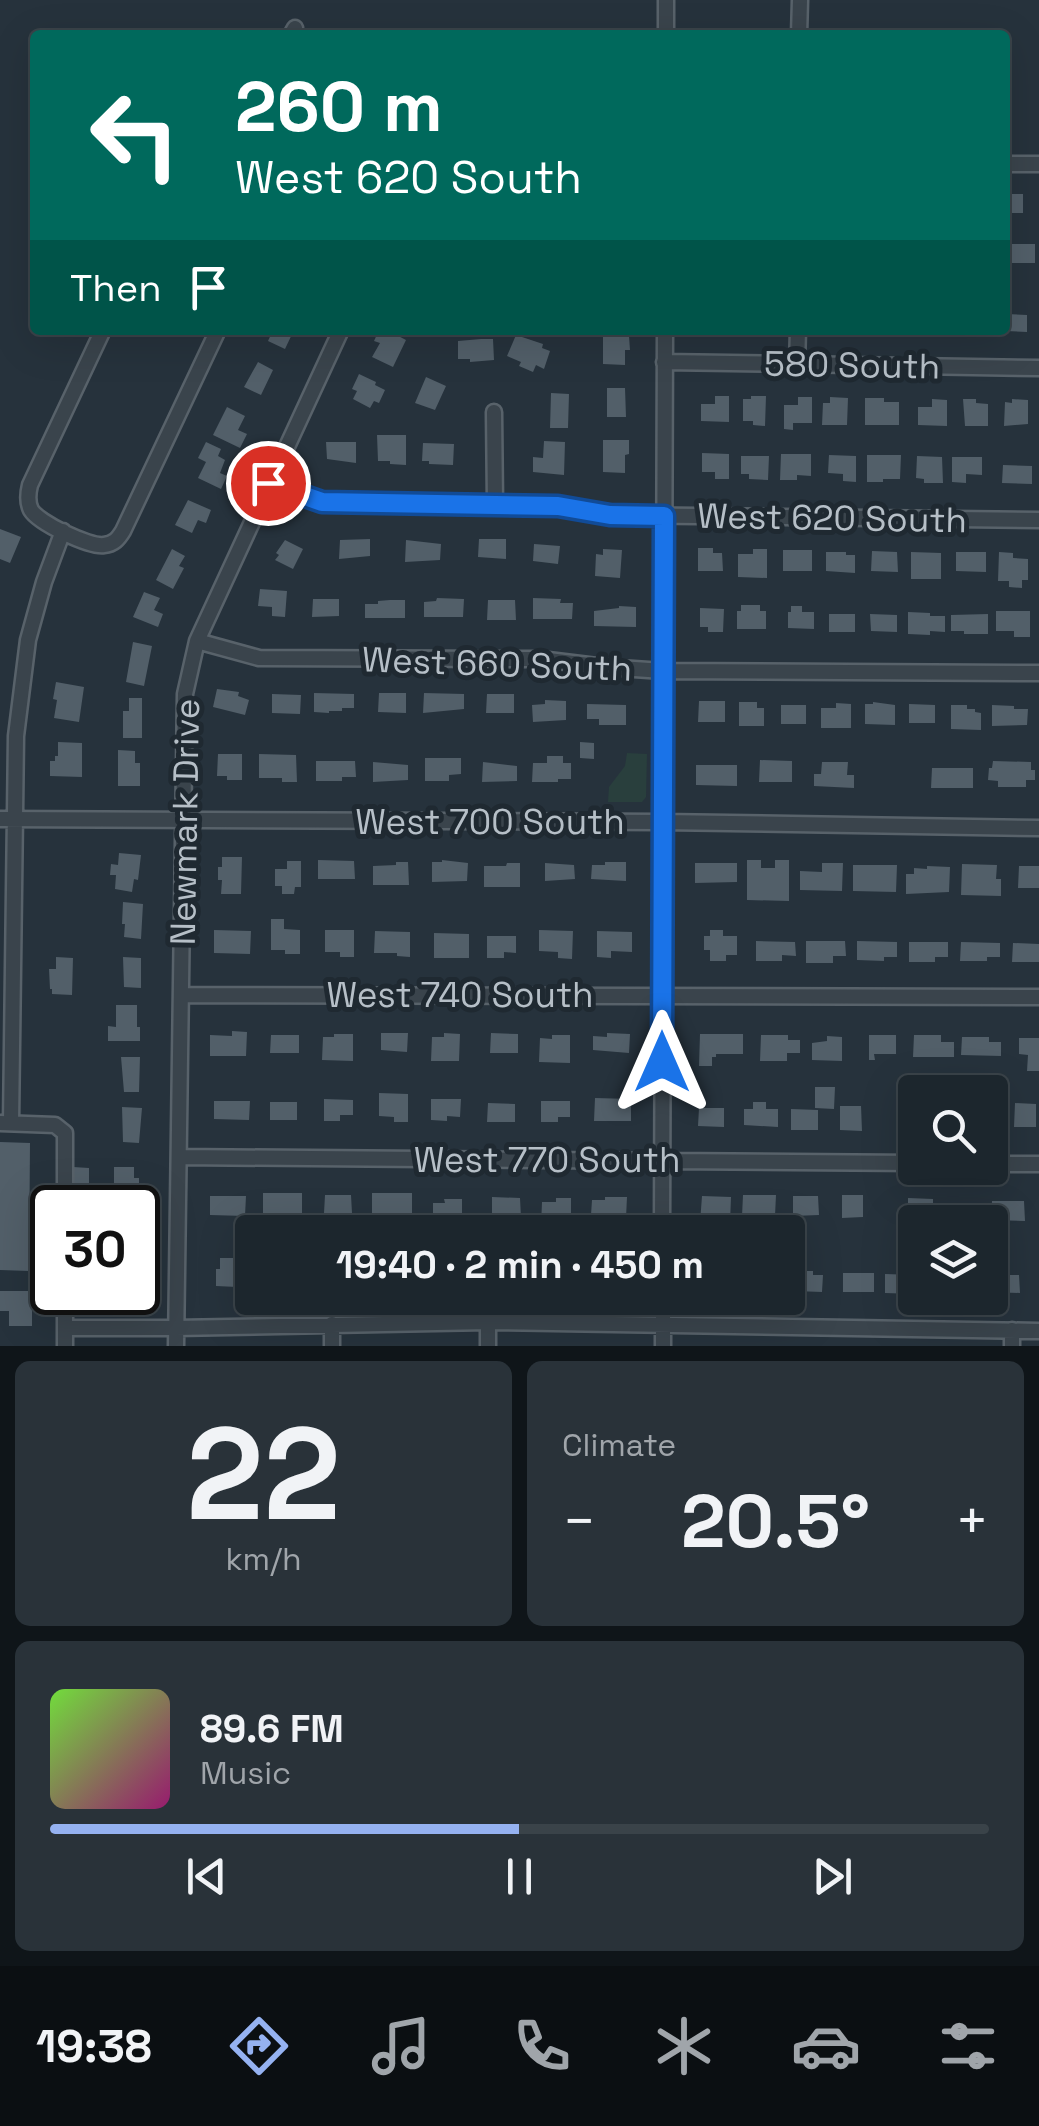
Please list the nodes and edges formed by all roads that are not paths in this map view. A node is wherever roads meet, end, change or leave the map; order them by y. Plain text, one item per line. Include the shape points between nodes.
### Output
1 (666, 0) edge
2 (800, 0) edge
3 (666, 30) edge
4 (800, 30) edge
5 (1010, 164) edge
6 (1039, 164) edge
7 (101, 335) edge
8 (216, 335) edge
9 (339, 335) edge
10 (664, 335) edge
11 (798, 335) edge
12 (664, 362) junction
13 (798, 364) junction
14 (1039, 368) edge
15 (494, 412) dead end
16 (268, 483) junction
17 (495, 504) junction
18 (664, 516) junction
19 (1039, 520) edge
20 (63, 531) junction
21 (196, 641) junction
22 (663, 670) junction
23 (1039, 673) edge
24 (7, 819) edge
25 (182, 821) junction
26 (662, 822) junction
27 (1039, 828) edge
28 (182, 995) junction
29 (662, 996) junction
30 (1039, 997) edge
31 (6, 1123) edge
32 (179, 1157) junction
33 (661, 1161) junction
34 (898, 1163) edge
35 (1008, 1164) edge
36 (1039, 1164) edge
37 (65, 1185) edge
38 (662, 1215) edge
39 (65, 1315) edge
40 (663, 1315) edge
41 (488, 1322) junction
42 (663, 1323) junction
43 (332, 1324) junction
44 (841, 1327) junction
45 (65, 1328) junction
46 (176, 1328) junction
47 (1039, 1331) edge
48 (1012, 1338) edge
49 (65, 1346) edge
50 (176, 1346) edge
51 (332, 1346) edge
52 (488, 1346) edge
53 (663, 1346) edge
54 (840, 1346) edge

1 - 3 street
2 - 4 street
5 - 6 street
7 - 20 street via 30,485 31,509
8 - 20 street via 116,541 93,545
9 - 16 street, Newmark Drive
10 - 12 street
11 - 13 street
12 - 13 street, 580 South
12 - 18 street
13 - 14 street, 580 South
15 - 17 street
16 - 17 street, West 620 South via 322,502
16 - 21 street, Newmark Drive
17 - 18 street, West 620 South
18 - 19 street, West 620 South
18 - 22 street
20 - 24 street via 28,640
21 - 22 street, West 660 South via 259,658 540,659
21 - 25 street, Newmark Drive via 185,694
22 - 23 street, West 660 South
22 - 26 street
24 - 25 street, West 700 South
24 - 31 street
25 - 26 street, West 700 South
25 - 28 street, Newmark Drive
26 - 27 street, West 700 South
26 - 29 street
28 - 29 street, West 740 South
28 - 32 street, Newmark Drive
29 - 30 street, West 740 South
29 - 33 street
31 - 37 street via 55,1125 65,1133
32 - 33 street, West 770 South
32 - 46 street, Newmark Drive
33 - 34 street, West 770 South
33 - 38 street
35 - 36 street
39 - 45 street
40 - 42 street
41 - 42 street
41 - 43 street
41 - 52 street
42 - 44 street
42 - 53 street
43 - 46 street
43 - 51 street
44 - 48 street
44 - 54 street
45 - 46 street
45 - 49 street
46 - 50 street, Newmark Drive
47 - 48 street

